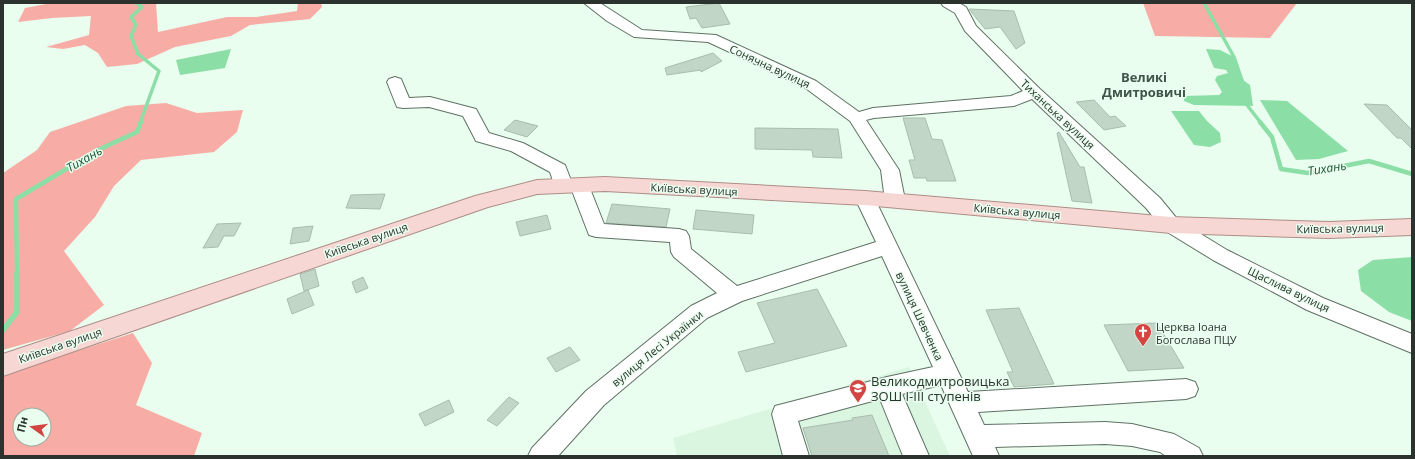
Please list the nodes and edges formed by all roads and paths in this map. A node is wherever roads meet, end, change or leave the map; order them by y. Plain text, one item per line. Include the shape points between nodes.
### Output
1 (591, 3) edge
2 (961, 6) edge
3 (395, 82) dead end
4 (1034, 92) junction
5 (856, 118) junction
6 (571, 185) junction
7 (865, 198) junction
8 (895, 200) junction
9 (1171, 225) junction
10 (1412, 227) edge
11 (888, 246) junction
12 (734, 295) junction
13 (1412, 344) edge
14 (3, 365) edge
15 (947, 374) junction
16 (887, 387) junction
17 (1186, 389) dead end
18 (961, 403) junction
19 (981, 446) edge
20 (541, 456) edge
21 (796, 456) edge
22 (916, 456) edge
23 (1190, 456) edge

1 - 5 street, Сонячна вулиця via 640,34 711,38 810,84
2 - 4 street, Тиханська вулиця via 970,28
3 - 6 street via 403,103 430,102 470,113 482,137 517,147 558,169
4 - 5 street via 1014,101 874,113
4 - 9 street, Тиханська вулиця via 1153,203
5 - 8 street, Сонячна вулиця via 890,170
6 - 7 main road, Київська вулиця via 605,184
6 - 12 street via 596,230 679,236 681,252
6 - 14 main road, Київська вулиця via 537,187 482,201
7 - 8 main road, Київська вулиця
7 - 11 street, вулиця Шевченка
8 - 9 main road, Київська вулиця
9 - 10 main road, Київська вулиця via 1329,230
9 - 13 street, Щаслива вулиця via 1220,255 1315,304
11 - 12 street, вулиця Лесі Українки
11 - 15 street, вулиця Шевченка
12 - 20 street, вулиця Лесі Українки via 699,312 601,393
15 - 16 street
15 - 18 street, вулиця Шевченка
16 - 21 street via 784,414
16 - 22 street
17 - 18 street
18 - 19 street, вулиця Шевченка
19 - 23 street via 1105,433 1132,435 1165,442

